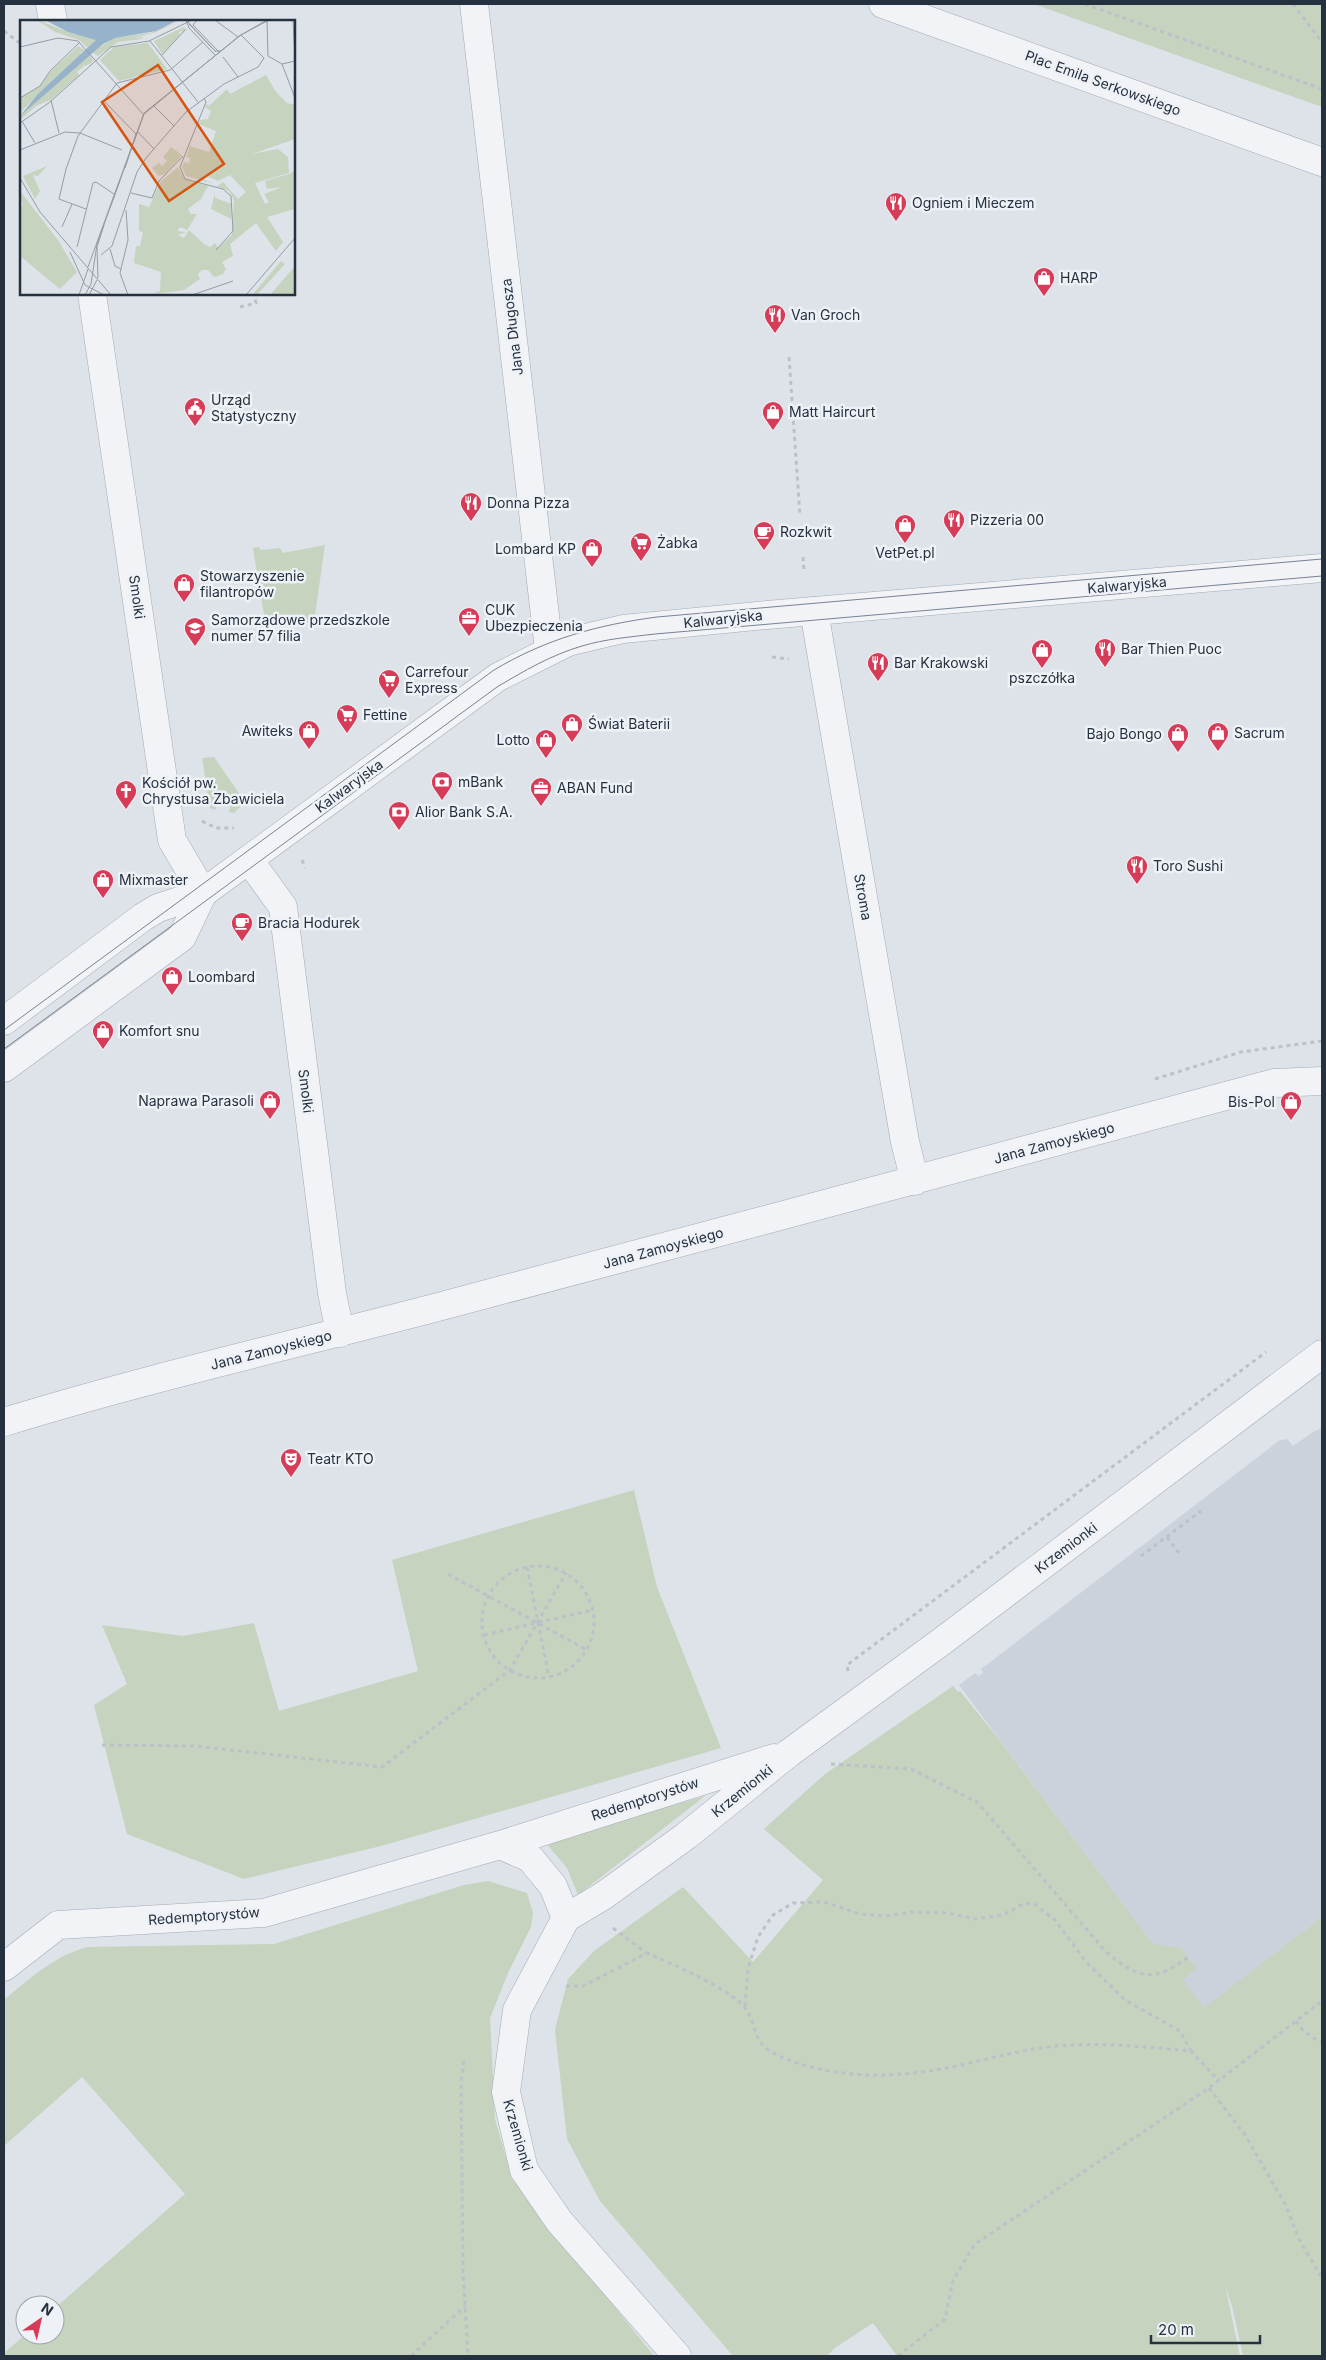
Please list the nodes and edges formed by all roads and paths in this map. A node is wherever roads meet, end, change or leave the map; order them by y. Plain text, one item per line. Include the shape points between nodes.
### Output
1 (50, 4) edge
2 (474, 4) edge
3 (883, 4) edge
4 (1085, 4) edge
5 (1293, 4) edge
6 (53, 20) edge
7 (4, 31) edge
8 (1322, 42) edge
9 (20, 43) edge
10 (1322, 89) edge
11 (1322, 162) edge
12 (92, 295) edge
13 (254, 295) edge
14 (240, 306) dead end
15 (789, 356) dead end
16 (800, 516) dead end
17 (803, 556) dead end
18 (1322, 568) edge
19 (804, 571) dead end
20 (814, 611) junction
21 (549, 650) junction
22 (249, 860) junction
23 (203, 893) junction
24 (4, 1021) edge
25 (4, 1068) edge
26 (1322, 1081) edge
27 (915, 1181) junction
28 (340, 1333) junction
29 (1273, 1348) dead end
30 (1322, 1354) edge
31 (4, 1422) edge
32 (1200, 1511) dead end
33 (1166, 1537) junction
34 (1179, 1553) dead end
35 (1141, 1556) dead end
36 (527, 1567) junction
37 (566, 1573) junction
38 (448, 1574) dead end
39 (488, 1597) junction
40 (593, 1610) junction
41 (537, 1623) junction
42 (484, 1636) junction
43 (587, 1650) junction
44 (510, 1670) junction
45 (849, 1674) dead end
46 (549, 1677) junction
47 (102, 1745) dead end
48 (789, 1753) junction
49 (823, 1764) dead end
50 (500, 1845) junction
51 (566, 1918) junction
52 (613, 1928) dead end
53 (646, 1953) junction
54 (1188, 1957) dead end
55 (4, 1967) edge
56 (563, 1986) dead end
57 (1322, 2001) edge
58 (745, 2007) junction
59 (1296, 2021) junction
60 (1322, 2043) edge
61 (1191, 2051) junction
62 (464, 2061) dead end
63 (1219, 2081) junction
64 (1209, 2088) junction
65 (1322, 2278) edge
66 (465, 2306) junction
67 (411, 2356) edge
68 (468, 2356) edge
69 (677, 2356) edge
70 (898, 2356) edge

1 - 6 street
2 - 21 street, Jana Długosza
3 - 11 street, Plac Emila Serkowskiego
4 - 10 path
5 - 8 path
7 - 9 path
12 - 23 street, Smolki via 172,840
13 - 14 path via 256,303
15 - 16 path
17 - 19 path
18 - 20 street, Kalwaryjska
20 - 21 street, Kalwaryjska via 623,629 568,642
20 - 27 street, Stroma via 905,1142
21 - 22 street, Kalwaryjska via 498,676
22 - 23 street, Kalwaryjska
22 - 28 street, Smolki via 283,907 332,1293
23 - 24 street, Kalwaryjska via 158,908 143,917
23 - 25 street, Kalwaryjska via 182,937
26 - 27 street, Jana Zamoyskiego via 1274,1083
27 - 28 street, Jana Zamoyskiego
28 - 31 street, Jana Zamoyskiego via 105,1391
29 - 45 path via 847,1665
30 - 48 street, Krzemionki via 942,1642
32 - 33 path
33 - 34 path
33 - 35 path
36 - 37 path via 540,1566
36 - 39 path via 498,1583
36 - 41 path
37 - 40 path via 579,1583
37 - 41 path
38 - 39 path
39 - 41 path
39 - 42 path via 482,1622
40 - 41 path
40 - 43 path via 594,1624
41 - 42 path
41 - 43 path
41 - 44 path
41 - 46 path
42 - 44 path via 498,1661
43 - 46 path via 564,1672
44 - 46 path via 536,1678
44 - 47 path via 382,1767 196,1746
48 - 50 street, Redemptorystów
48 - 51 street, Krzemionki via 686,1836 604,1896
49 - 54 path via 911,1769 977,1802 1106,1952 1121,1964 1142,1975 1154,1976 1171,1970
50 - 51 street via 530,1858 553,1886
50 - 55 street, Redemptorystów via 264,1913 58,1925
51 - 69 street, Krzemionki via 517,2010 506,2092 524,2170 559,2221
52 - 53 path
53 - 56 path via 583,1986
53 - 58 path via 686,1969
57 - 59 path
58 - 61 path via 760,2045 784,2058 826,2072 929,2071 1048,2047 1130,2045
58 - 61 path via 748,1968 758,1937 773,1915 793,1903 824,1902 869,1915 946,1913 976,1919 1003,1915 1023,1904 1033,1903 1055,1920 1086,1962 1125,2000 1180,2031
59 - 60 path via 1304,2032
59 - 63 path
61 - 63 path
62 - 66 path via 461,2082
63 - 64 path
64 - 65 path via 1245,2135 1285,2204 1300,2241
64 - 70 path via 975,2244 954,2280 945,2319
66 - 67 path
66 - 68 path

